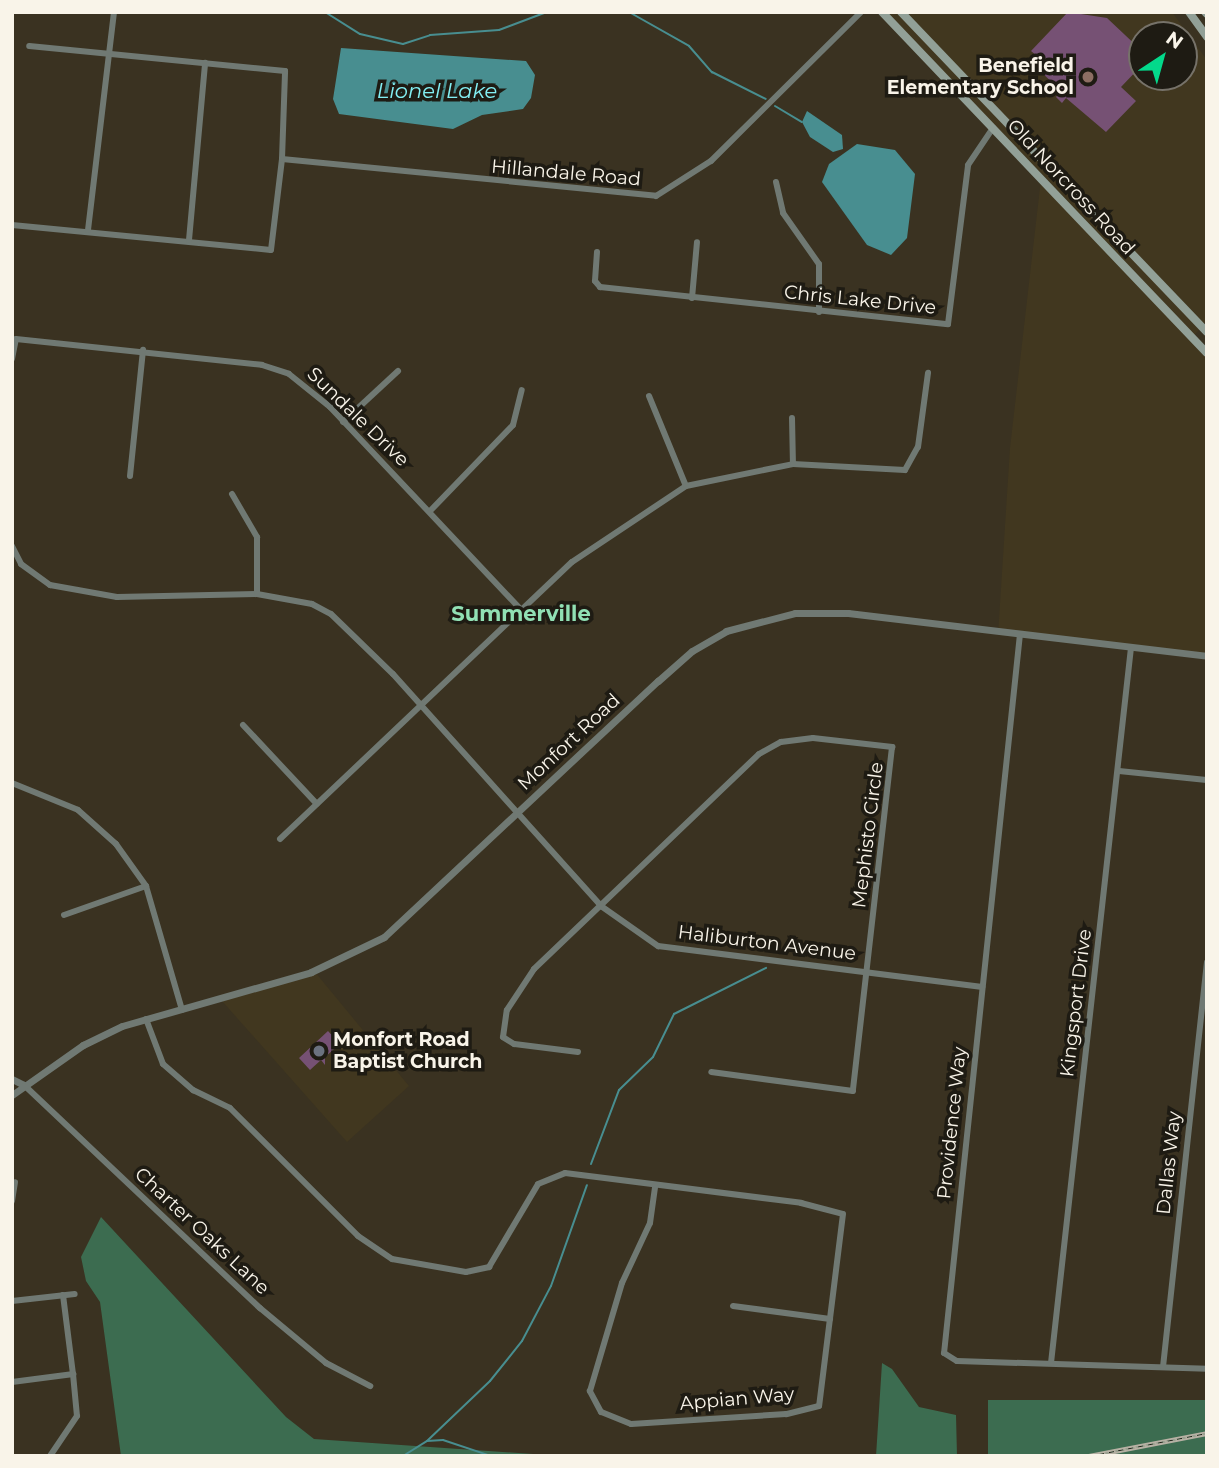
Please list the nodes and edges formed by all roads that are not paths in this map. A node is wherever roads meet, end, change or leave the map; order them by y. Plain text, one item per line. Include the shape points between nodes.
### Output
1 (114, 12) edge
2 (861, 12) edge
3 (882, 12) edge
4 (901, 12) edge
5 (1189, 12) edge
6 (1207, 37) edge
7 (29, 47) dead end
8 (111, 52) junction
9 (205, 64) junction
10 (993, 128) junction
11 (282, 159) junction
12 (776, 182) dead end
13 (12, 225) edge
14 (88, 230) junction
15 (190, 240) junction
16 (697, 242) dead end
17 (597, 252) dead end
18 (692, 298) junction
19 (819, 312) junction
20 (1207, 332) edge
21 (143, 350) junction
22 (1207, 353) edge
23 (12, 359) edge
24 (398, 371) dead end
25 (928, 373) dead end
26 (522, 390) dead end
27 (649, 396) dead end
28 (792, 418) dead end
29 (343, 422) junction
30 (793, 464) junction
31 (130, 476) dead end
32 (686, 486) junction
33 (232, 494) dead end
34 (431, 510) junction
35 (12, 546) edge
36 (257, 594) junction
37 (521, 610) junction
38 (1020, 634) junction
39 (1131, 647) junction
40 (1207, 656) edge
41 (421, 706) junction
42 (243, 725) dead end
43 (1119, 771) junction
44 (1207, 780) edge
45 (12, 783) edge
46 (317, 804) junction
47 (519, 811) junction
48 (280, 839) dead end
49 (146, 886) junction
50 (601, 906) junction
51 (64, 915) dead end
52 (1207, 962) edge
53 (867, 971) junction
54 (982, 987) junction
55 (182, 1010) junction
56 (146, 1019) junction
57 (578, 1052) dead end
58 (711, 1072) dead end
59 (12, 1079) edge
60 (24, 1085) junction
61 (12, 1095) edge
62 (15, 1182) dead end
63 (655, 1186) junction
64 (12, 1201) edge
65 (75, 1294) dead end
66 (63, 1295) junction
67 (12, 1301) edge
68 (733, 1306) dead end
69 (830, 1319) junction
70 (1051, 1363) junction
71 (1163, 1367) junction
72 (1207, 1369) edge
73 (73, 1374) junction
74 (12, 1382) edge
75 (370, 1386) dead end
76 (50, 1456) edge

1 - 8 street
2 - 11 street, Hillandale Road via 710,161 656,196
3 - 10 main road, Old Norcross Road
4 - 20 main road, Old Norcross Road
5 - 6 main road
7 - 8 street
8 - 9 street
8 - 14 street
9 - 11 street via 285,71
9 - 15 street
10 - 19 street, Chris Lake Drive via 968,165 953,316 948,324
10 - 22 main road, Old Norcross Road
11 - 15 street via 271,250
12 - 19 street via 783,213 819,264
13 - 14 street
14 - 15 street
16 - 18 street
17 - 18 street, Chris Lake Drive via 594,281 600,288
18 - 19 street, Chris Lake Drive
21 - 23 street, Sundale Drive via 16,338
21 - 29 street, Sundale Drive via 279,370 312,390
21 - 31 street
24 - 29 street
25 - 30 street via 918,447 905,470
26 - 34 street via 513,425
27 - 32 street
28 - 30 street
29 - 34 street, Sundale Drive
30 - 32 street
32 - 37 street via 572,562
33 - 36 street via 257,537
34 - 37 street, Sundale Drive
35 - 36 street via 21,564 50,585 117,597
36 - 41 street via 312,604 331,614
37 - 41 street
38 - 39 street, Monfort Road
38 - 47 street, Monfort Road via 816,612 726,631 692,650
38 - 54 street, Providence Way
39 - 40 street, Monfort Road
39 - 43 street, Kingsport Drive
41 - 46 street
41 - 47 street
42 - 46 street
43 - 44 street
43 - 70 street, Kingsport Drive
45 - 49 street via 78,810 116,844
46 - 48 street
47 - 50 street, Haliburton Avenue
47 - 55 street, Monfort Road via 384,937 311,972
49 - 51 street
49 - 55 street
50 - 53 street, Haliburton Avenue via 658,946
50 - 53 street, Mephisto Circle via 759,754 781,742 813,738 883,743 892,747 893,755
50 - 57 street, Mephisto Circle via 522,983 502,1031 514,1044
52 - 71 street, Dallas Way
53 - 54 street, Haliburton Avenue
53 - 58 street, Mephisto Circle via 853,1091
54 - 70 street, Providence Way via 944,1353 957,1361
55 - 56 street, Monfort Road
56 - 60 street, Monfort Road via 83,1045
56 - 63 street, Appian Way via 163,1064 193,1090 230,1108 358,1236 392,1259 466,1272 489,1267 538,1184 565,1173
59 - 60 street
60 - 61 street, Monfort Road
60 - 75 street, Charter Oaks Lane via 260,1308 326,1363
62 - 64 street
63 - 69 street, Appian Way via 801,1203 843,1214
63 - 69 street, Appian Way via 650,1223 622,1283 590,1391 601,1412 631,1424 786,1414 819,1406
65 - 66 street
66 - 67 street
66 - 73 street
68 - 69 street
70 - 71 street, Providence Way
71 - 72 street, Providence Way
73 - 74 street
73 - 76 street via 77,1416

